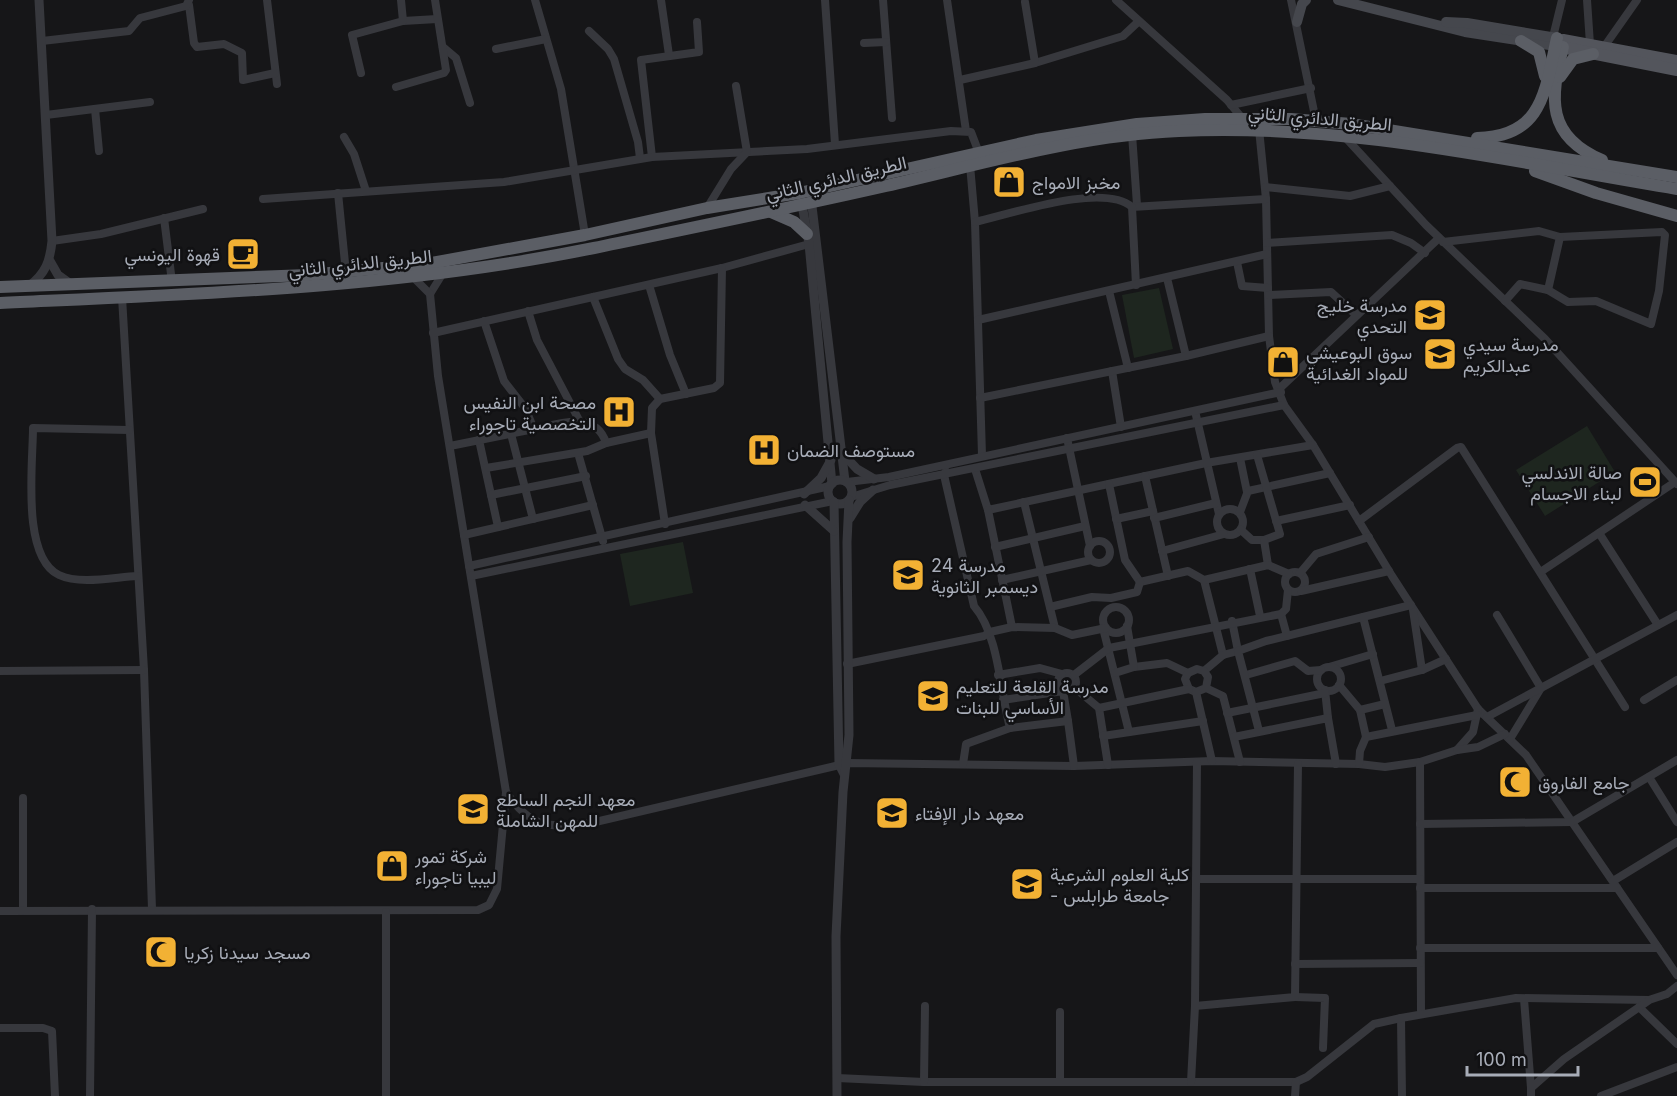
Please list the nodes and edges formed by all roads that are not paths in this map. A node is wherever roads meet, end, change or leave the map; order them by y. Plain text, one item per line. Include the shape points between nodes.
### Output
1 (39, 0) edge
2 (267, 0) edge
3 (401, 0) edge
4 (435, 0) edge
5 (536, 0) edge
6 (661, 0) edge
7 (825, 0) edge
8 (883, 0) edge
9 (947, 0) edge
10 (1116, 0) edge
11 (1291, 0) edge
12 (1306, 0) edge
13 (1338, 0) edge
14 (1562, 0) edge
15 (1587, 0) edge
16 (1637, 0) edge
17 (189, 2) edge
18 (1025, 2) dead end
19 (437, 19) junction
20 (403, 21) junction
21 (1139, 21) junction
22 (697, 22) dead end
23 (1297, 22) junction
24 (1430, 22) junction
25 (589, 31) dead end
26 (546, 39) junction
27 (42, 41) junction
28 (1521, 41) junction
29 (886, 42) junction
30 (1559, 42) junction
31 (864, 43) dead end
32 (443, 47) junction
33 (1604, 47) junction
34 (495, 49) dead end
35 (1592, 49) junction
36 (669, 55) junction
37 (1677, 60) edge
38 (1035, 63) junction
39 (1677, 70) edge
40 (275, 73) junction
41 (361, 73) dead end
42 (960, 80) junction
43 (1552, 83) junction
44 (277, 84) dead end
45 (736, 86) dead end
46 (396, 87) dead end
47 (1311, 88) junction
48 (150, 102) dead end
49 (470, 103) dead end
50 (1231, 105) junction
51 (95, 109) junction
52 (46, 115) junction
53 (892, 118) dead end
54 (1242, 118) junction
55 (1316, 121) junction
56 (1259, 129) junction
57 (966, 131) junction
58 (1132, 134) junction
59 (1343, 135) junction
60 (344, 137) dead end
61 (1445, 138) junction
62 (835, 144) junction
63 (99, 151) dead end
64 (747, 152) junction
65 (979, 153) junction
66 (652, 157) junction
67 (640, 158) junction
68 (1500, 160) junction
69 (970, 165) junction
70 (1619, 167) junction
71 (573, 170) junction
72 (1677, 177) edge
73 (1390, 186) junction
74 (1265, 187) junction
75 (1677, 189) edge
76 (366, 191) junction
77 (338, 193) junction
78 (806, 198) junction
79 (1266, 199) junction
80 (263, 200) dead end
81 (1135, 206) junction
82 (707, 208) junction
83 (203, 209) dead end
84 (770, 211) junction
85 (1677, 216) edge
86 (164, 218) junction
87 (975, 222) junction
88 (585, 235) junction
89 (1560, 237) junction
90 (808, 239) junction
91 (1441, 240) junction
92 (52, 241) junction
93 (1267, 243) junction
94 (1425, 253) junction
95 (1267, 254) junction
96 (50, 261) junction
97 (1237, 262) junction
98 (722, 268) junction
99 (346, 273) junction
100 (443, 273) junction
101 (412, 277) junction
102 (1167, 278) junction
103 (172, 282) junction
104 (649, 285) junction
105 (1136, 285) junction
106 (29, 286) junction
107 (73, 286) junction
108 (0, 287) edge
109 (1548, 290) junction
110 (1109, 291) junction
111 (1268, 291) junction
112 (430, 294) junction
113 (122, 297) junction
114 (593, 297) junction
115 (1505, 301) junction
116 (0, 303) edge
117 (528, 311) junction
118 (1356, 315) junction
119 (978, 320) junction
120 (484, 321) junction
121 (433, 333) junction
122 (1269, 336) junction
123 (1186, 356) junction
124 (1128, 368) junction
125 (1112, 371) junction
126 (1280, 391) junction
127 (686, 394) junction
128 (980, 398) junction
129 (660, 399) junction
130 (1284, 405) junction
131 (1195, 411) junction
132 (579, 420) junction
133 (1197, 424) junction
134 (1121, 427) junction
135 (534, 429) junction
136 (129, 430) junction
137 (651, 433) junction
138 (511, 434) junction
139 (1067, 438) junction
140 (478, 440) junction
141 (606, 443) junction
142 (1313, 445) junction
143 (450, 446) junction
144 (1070, 450) junction
145 (578, 453) junction
146 (843, 454) junction
147 (982, 455) junction
148 (1257, 455) junction
149 (831, 458) junction
150 (1240, 458) junction
151 (518, 461) junction
152 (952, 462) junction
153 (1206, 463) junction
154 (486, 468) junction
155 (975, 469) junction
156 (1330, 473) junction
157 (944, 475) junction
158 (585, 476) junction
159 (1145, 476) junction
160 (874, 479) junction
161 (846, 482) junction
162 (1676, 482) edge
163 (1109, 484) junction
164 (831, 485) junction
165 (1267, 488) junction
166 (526, 489) junction
167 (873, 490) junction
168 (1078, 491) junction
169 (1247, 492) junction
170 (804, 494) junction
171 (491, 495) junction
172 (850, 498) junction
173 (833, 501) junction
174 (1024, 502) junction
175 (1216, 503) junction
176 (593, 505) junction
177 (805, 505) junction
178 (1350, 505) junction
179 (988, 510) junction
180 (728, 511) junction
181 (1240, 512) junction
182 (1219, 514) junction
183 (1154, 515) junction
184 (533, 519) junction
185 (1116, 519) junction
186 (730, 521) junction
187 (1276, 521) junction
188 (1359, 521) junction
189 (848, 523) junction
190 (665, 524) junction
191 (1084, 526) junction
192 (498, 527) junction
193 (1241, 530) junction
194 (835, 531) junction
195 (1599, 533) junction
196 (1224, 534) junction
197 (464, 535) junction
198 (602, 537) junction
199 (1369, 537) junction
200 (1033, 538) junction
201 (1264, 540) junction
202 (583, 542) junction
203 (1090, 546) junction
204 (604, 547) junction
205 (996, 547) junction
206 (1162, 551) junction
207 (585, 552) junction
208 (1091, 560) junction
209 (1268, 565) junction
210 (469, 566) junction
211 (1250, 569) junction
212 (1041, 571) junction
213 (1389, 571) junction
214 (1542, 571) junction
215 (1300, 573) junction
216 (1289, 574) junction
217 (137, 576) junction
218 (471, 576) junction
219 (1168, 576) junction
220 (1002, 580) junction
221 (1204, 580) junction
222 (1140, 582) junction
223 (1288, 590) junction
224 (1301, 591) junction
225 (1112, 598) junction
226 (1412, 606) junction
227 (1050, 607) junction
228 (1113, 608) junction
229 (1281, 614) junction
230 (1497, 615) dead end
231 (1677, 615) edge
232 (1260, 616) junction
233 (1363, 617) junction
234 (1233, 621) junction
235 (1658, 625) junction
236 (1127, 626) junction
237 (1216, 626) junction
238 (1012, 627) junction
239 (1055, 628) junction
240 (1104, 628) junction
241 (990, 632) junction
242 (1287, 636) junction
243 (1127, 642) junction
244 (1109, 648) junction
245 (1238, 651) junction
246 (1373, 654) junction
247 (1223, 655) junction
248 (1597, 658) junction
249 (1446, 659) junction
250 (847, 664) junction
251 (1134, 667) junction
252 (1325, 669) junction
253 (144, 670) junction
254 (1422, 670) junction
255 (0, 671) edge
256 (1204, 671) junction
257 (1114, 673) junction
258 (1188, 673) junction
259 (1062, 674) junction
260 (998, 675) junction
261 (1074, 675) junction
262 (1246, 675) junction
263 (1677, 680) edge
264 (1380, 681) junction
265 (1339, 685) junction
266 (1075, 688) junction
267 (1206, 688) junction
268 (1541, 688) junction
269 (1064, 691) junction
270 (1193, 691) junction
271 (1325, 692) junction
272 (1003, 700) junction
273 (1644, 700) dead end
274 (1122, 703) junction
275 (1386, 704) junction
276 (1625, 706) dead end
277 (1099, 708) junction
278 (1253, 708) junction
279 (1359, 710) junction
280 (1477, 712) junction
281 (1227, 713) junction
282 (1487, 717) junction
283 (1328, 718) junction
284 (1068, 721) junction
285 (1203, 721) junction
286 (1010, 728) junction
287 (1392, 730) junction
288 (1259, 731) junction
289 (1129, 732) junction
290 (844, 735) junction
291 (1103, 736) junction
292 (1234, 737) junction
293 (1366, 737) junction
294 (1507, 737) junction
295 (1457, 750) junction
296 (1677, 760) edge
297 (1212, 761) junction
298 (1197, 762) junction
299 (1240, 762) junction
300 (1420, 762) junction
301 (843, 764) junction
302 (963, 764) junction
303 (1298, 764) junction
304 (1336, 764) junction
305 (1359, 764) junction
306 (1108, 765) junction
307 (1074, 766) junction
308 (1649, 777) junction
309 (506, 792) junction
310 (23, 798) dead end
311 (1572, 822) junction
312 (1677, 822) edge
313 (1420, 824) junction
314 (1677, 842) edge
315 (1196, 879) junction
316 (1296, 879) junction
317 (1420, 883) junction
318 (1615, 884) junction
319 (92, 909) junction
320 (152, 909) junction
321 (23, 910) junction
322 (0, 911) edge
323 (386, 912) junction
324 (1420, 948) junction
325 (1658, 948) junction
326 (1420, 963) junction
327 (1295, 964) junction
328 (1677, 975) edge
329 (1677, 986) edge
330 (1295, 996) junction
331 (1524, 999) junction
332 (1649, 1000) junction
333 (925, 1005) dead end
334 (1195, 1006) junction
335 (1639, 1007) junction
336 (1060, 1012) dead end
337 (1420, 1014) junction
338 (1401, 1018) junction
339 (0, 1028) edge
340 (1677, 1044) edge
341 (1323, 1048) dead end
342 (1677, 1067) edge
343 (837, 1078) junction
344 (924, 1082) junction
345 (1060, 1082) junction
346 (1191, 1082) junction
347 (1296, 1082) junction
348 (1531, 1092) edge
349 (54, 1096) edge
350 (90, 1096) edge
351 (386, 1096) edge
352 (837, 1096) edge
353 (1295, 1096) edge
354 (1401, 1096) edge
355 (1601, 1096) edge

1 - 27 street
2 - 40 street
3 - 20 street
4 - 19 street
5 - 26 street
6 - 36 street
7 - 62 street
8 - 29 street
9 - 42 street
10 - 21 street
11 - 23 street
12 - 23 main road
13 - 24 main road
14 - 30 street
15 - 35 street
16 - 33 street
17 - 27 street via 140,18 129,31
17 - 40 street via 197,47 224,44 242,53 243,80
18 - 38 street
19 - 20 street
19 - 32 street
20 - 41 street via 352,34
21 - 38 street via 1123,36
21 - 50 street
22 - 36 street via 700,51
23 - 47 street
24 - 28 main road
24 - 30 main road via 1467,23
25 - 67 street via 614,59
26 - 34 street
26 - 71 street via 561,89
27 - 52 street
28 - 30 main road
28 - 43 highway via 1539,51
29 - 31 street
29 - 53 street
30 - 35 main road
30 - 43 highway
32 - 46 street via 447,63 444,73
32 - 49 street via 456,58
33 - 35 main road
33 - 37 main road
35 - 39 main road
35 - 43 highway via 1573,59
36 - 66 street via 641,61
38 - 42 street
40 - 44 street
42 - 57 street
43 - 61 highway via 1536,112 1514,132 1497,137
43 - 70 highway via 1558,121 1569,141
45 - 64 street
47 - 50 street
47 - 55 street
48 - 51 street
50 - 54 street
51 - 52 street
51 - 63 street
52 - 92 street
54 - 55 highway, الطريق الدائري الثاني
54 - 65 highway, الطريق الدائري الثاني via 1099,129
55 - 61 highway, الطريق الدائري الثاني
56 - 58 highway, الطريق الدائري الثاني
56 - 59 highway, الطريق الدائري الثاني
56 - 74 street
57 - 62 street
57 - 65 street via 974,134
58 - 69 highway, الطريق الدائري الثاني
58 - 81 street
59 - 68 highway, الطريق الدائري الثاني
59 - 73 street
60 - 76 street
61 - 70 highway, الطريق الدائري الثاني
62 - 64 street
64 - 66 street
64 - 82 street via 731,169
65 - 78 highway, الطريق الدائري الثاني
66 - 67 street
67 - 71 street
68 - 75 highway, الطريق الدائري الثاني
68 - 85 highway
69 - 78 highway, الطريق الدائري الثاني
69 - 87 street
70 - 72 highway, الطريق الدائري الثاني
71 - 76 street via 504,182
71 - 88 street
73 - 74 street via 1350,196
73 - 91 street
74 - 79 street
76 - 77 street
77 - 80 street
77 - 99 street
78 - 82 highway, الطريق الدائري الثاني
78 - 84 highway, الطريق الدائري الثاني
78 - 90 street
78 - 146 street
79 - 81 street
79 - 93 street
81 - 87 street via 1116,198 1088,197
81 - 105 street
82 - 88 highway, الطريق الدائري الثاني
83 - 86 street
84 - 90 highway via 794,222
84 - 100 highway, الطريق الدائري الثاني via 588,249
86 - 92 street via 92,236
86 - 103 street
87 - 119 street
88 - 99 highway, الطريق الدائري الثاني via 426,264
89 - 91 street via 1539,231
89 - 109 street
89 - 109 street via 1663,233 1666,241 1652,323 1596,301 1568,302
90 - 98 street
90 - 149 street
91 - 94 street
91 - 115 street
92 - 96 street
93 - 94 street via 1392,235
93 - 95 street
94 - 118 street
95 - 97 street
95 - 111 street
96 - 106 street via 41,277
96 - 107 street via 58,275
97 - 102 street
97 - 111 street via 1242,286
98 - 104 street
98 - 127 street via 720,383 718,387
99 - 103 highway, الطريق الدائري الثاني
100 - 101 highway, الطريق الدائري الثاني
100 - 112 street
101 - 112 street
101 - 113 highway, الطريق الدائري الثاني via 316,288
102 - 105 street
102 - 123 street
103 - 107 highway, الطريق الدائري الثاني
104 - 114 street
104 - 127 street
105 - 110 street
106 - 107 highway, الطريق الدائري الثاني
106 - 108 highway, الطريق الدائري الثاني
109 - 115 street via 1521,284
110 - 119 street
110 - 124 street
111 - 118 street via 1331,292
111 - 122 street
112 - 121 street
113 - 116 highway, الطريق الدائري الثاني
113 - 136 street
114 - 117 street
114 - 129 street via 624,369 643,380
115 - 162 street
117 - 120 street
117 - 132 street via 537,340
118 - 126 street
119 - 128 street
120 - 121 street
120 - 135 street via 504,381 525,408
121 - 143 street
122 - 123 street
122 - 126 street
123 - 124 street
124 - 125 street
125 - 128 street
125 - 134 street
126 - 130 street
126 - 131 street
127 - 129 street
128 - 147 street
129 - 137 street via 652,408
130 - 133 street
130 - 142 street
131 - 133 street
131 - 134 street
132 - 135 street
132 - 141 street via 597,428
133 - 144 street
133 - 153 street
134 - 139 street
135 - 138 street
136 - 217 street
136 - 217 street via 33,428 33,525 41,557 61,576
137 - 141 street
137 - 190 street
138 - 140 street
138 - 151 street
139 - 144 street
139 - 147 street
140 - 143 street
140 - 154 street
141 - 145 street
142 - 148 street
142 - 156 street
143 - 197 street
144 - 155 street
144 - 168 street
145 - 151 street
145 - 158 street
146 - 160 street
146 - 161 street
147 - 152 street
148 - 150 street
148 - 165 street
149 - 164 street
149 - 170 street via 821,478
150 - 153 street
150 - 169 street
151 - 154 street
151 - 166 street
152 - 157 street
152 - 160 street
153 - 159 street
153 - 175 street
154 - 171 street
155 - 157 street
155 - 179 street
156 - 165 street
156 - 178 street
157 - 167 street
157 - 241 street via 974,606
158 - 166 street
158 - 176 street
159 - 163 street
159 - 183 street
160 - 161 street
161 - 164 street
161 - 172 street via 852,491
162 - 195 street
163 - 168 street
163 - 185 street
164 - 170 street
164 - 173 street via 829,494
165 - 169 street
165 - 187 street
166 - 171 street
166 - 184 street
167 - 172 street
167 - 189 street via 855,508
168 - 174 street
168 - 191 street
169 - 181 street
170 - 180 street
171 - 192 street
172 - 173 street via 844,503
172 - 189 street
173 - 177 street
173 - 194 street
174 - 179 street
174 - 200 street
175 - 182 street
175 - 183 street
176 - 184 street
176 - 198 street
177 - 186 street
177 - 194 street
178 - 187 street
178 - 188 street
179 - 205 street
180 - 186 street
180 - 190 street
181 - 182 street via 1231,508
181 - 193 street via 1244,521
182 - 196 street via 1216,523
183 - 185 street
183 - 206 street
184 - 192 street
185 - 222 street via 1125,560
186 - 204 street
187 - 201 street via 1280,535
188 - 199 street
188 - 214 street via 1461,447
189 - 250 street
190 - 198 street
191 - 200 street
191 - 203 street
192 - 197 street
193 - 196 street via 1233,535
193 - 201 street via 1250,540
194 - 290 street
195 - 214 street
195 - 235 street
196 - 206 street
197 - 210 street
198 - 202 street
198 - 204 street
199 - 213 street
199 - 215 street via 1316,554
200 - 205 street
200 - 212 street
201 - 209 street
202 - 207 street
202 - 210 street
203 - 208 street
203 - 208 street via 1102,541 1110,552 1102,563
204 - 207 street
205 - 220 street
206 - 219 street
207 - 218 street
208 - 212 street
209 - 211 street
209 - 216 street
210 - 218 street
211 - 221 street
211 - 232 street
212 - 220 street
212 - 227 street
213 - 224 street
213 - 226 street
214 - 248 street
215 - 216 street
215 - 224 street via 1306,581
216 - 223 street via 1285,583
217 - 253 street
218 - 309 street
219 - 221 street via 1188,571
219 - 222 street
220 - 238 street
221 - 237 street
222 - 225 street via 1137,592
223 - 224 street
223 - 229 street via 1286,609
225 - 227 street via 1092,597
225 - 228 street
226 - 233 street
226 - 249 street
226 - 254 street
227 - 239 street
228 - 236 street via 1126,612
228 - 240 street via 1103,618
229 - 232 street
229 - 242 street
230 - 268 street
231 - 235 street
232 - 234 street
233 - 242 street
233 - 246 street
234 - 237 street
234 - 245 street
235 - 248 street
236 - 240 street via 1119,632
236 - 243 street
237 - 243 street
237 - 247 street
238 - 239 street
238 - 241 street
239 - 240 street via 1072,635
240 - 244 street
241 - 250 street
241 - 260 street
242 - 245 street
243 - 244 street
243 - 251 street
244 - 257 street
244 - 261 street
245 - 247 street
245 - 262 street
246 - 252 street
246 - 264 street
247 - 256 street
248 - 268 street
248 - 276 street
249 - 254 street
249 - 280 street
250 - 290 street
251 - 257 street
251 - 258 street via 1167,663
252 - 262 street via 1308,671 1295,662
252 - 265 street via 1340,674
252 - 271 street via 1317,681
253 - 255 street
253 - 320 street
254 - 264 street
256 - 258 street via 1194,669
256 - 267 street via 1208,677
257 - 274 street
258 - 270 street via 1185,680
259 - 260 street via 1040,668
259 - 261 street
259 - 269 street via 1058,683
260 - 272 street
261 - 266 street
262 - 278 street
263 - 273 street
264 - 275 street
265 - 271 street
265 - 279 street
266 - 269 street
266 - 277 street
267 - 270 street
267 - 281 street via 1223,696
268 - 282 street
268 - 294 street
269 - 272 street
269 - 284 street
270 - 274 street
270 - 285 street
271 - 278 street
271 - 283 street
272 - 286 street
274 - 277 street
274 - 289 street
275 - 279 street
275 - 287 street
277 - 291 street
278 - 281 street
278 - 288 street
279 - 293 street
280 - 282 street
280 - 287 street
280 - 295 street via 1473,732
281 - 292 street
282 - 294 street
283 - 288 street
283 - 304 street
284 - 286 street
284 - 307 street
285 - 289 street
285 - 297 street
286 - 302 street via 966,744
287 - 293 street
288 - 292 street
289 - 291 street
290 - 301 street
291 - 306 street
292 - 299 street
293 - 305 street
294 - 295 street
294 - 311 street via 1526,755
295 - 300 street
296 - 308 street
297 - 298 street
297 - 299 street
298 - 306 street
298 - 315 street
299 - 303 street
300 - 305 street via 1385,767
300 - 313 street
301 - 302 street
301 - 309 street via 621,816 551,827 519,811
301 - 343 street via 836,936
302 - 307 street
303 - 304 street
303 - 316 street
304 - 305 street
306 - 307 street
308 - 311 street
308 - 312 street
309 - 323 street via 497,890 489,904 478,910
310 - 321 street
311 - 313 street
311 - 318 street
313 - 317 street
314 - 318 street
315 - 316 street
315 - 334 street
316 - 317 street
316 - 327 street
317 - 318 street
317 - 324 street
318 - 325 street
319 - 320 street
319 - 321 street
319 - 350 street
320 - 323 street
321 - 322 street
323 - 351 street
324 - 325 street
324 - 326 street
325 - 328 street
326 - 327 street
326 - 337 street
327 - 330 street
329 - 332 street
330 - 334 street
330 - 341 street via 1325,998
331 - 332 street
331 - 337 street
331 - 348 street
332 - 335 street
333 - 344 street
334 - 346 street
335 - 340 street
335 - 348 street via 1564,1059
336 - 345 street
337 - 338 street
338 - 347 street via 1374,1024
338 - 354 street
339 - 349 street via 44,1028 52,1032
342 - 355 street
343 - 344 street
343 - 352 street
344 - 345 street
345 - 346 street
346 - 347 street
347 - 353 street

